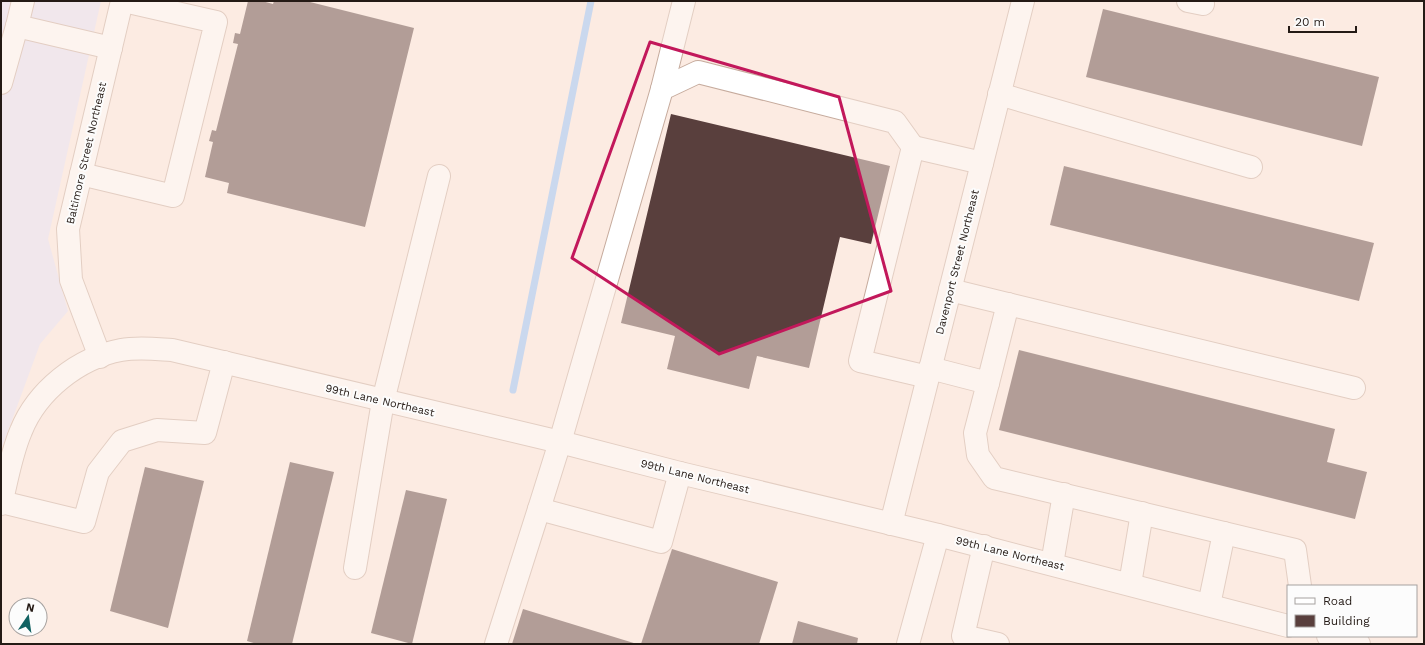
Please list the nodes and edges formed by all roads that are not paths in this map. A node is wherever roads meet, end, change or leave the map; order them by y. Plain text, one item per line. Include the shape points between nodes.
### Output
1 (23, 1) edge
2 (123, 1) edge
3 (684, 1) edge
4 (1023, 1) edge
5 (17, 26) junction
6 (110, 48) junction
7 (1, 83) edge
8 (662, 89) junction
9 (999, 94) junction
10 (913, 147) junction
11 (982, 163) junction
12 (1251, 166) dead end
13 (81, 174) junction
14 (439, 176) dead end
15 (950, 290) junction
16 (1008, 304) junction
17 (100, 357) junction
18 (224, 362) junction
19 (929, 372) junction
20 (988, 383) junction
21 (1354, 388) dead end
22 (382, 401) junction
23 (560, 442) junction
24 (8, 444) edge
25 (680, 473) junction
26 (1064, 494) junction
27 (1, 503) edge
28 (1, 509) edge
29 (538, 509) junction
30 (1142, 513) junction
31 (891, 524) junction
32 (1224, 533) junction
33 (938, 535) junction
34 (984, 546) junction
35 (1052, 564) junction
36 (355, 568) dead end
37 (1130, 584) junction
38 (1300, 585) edge
39 (1209, 605) junction
40 (1287, 626) edge
41 (1332, 637) edge
42 (962, 640) edge
43 (496, 644) edge
44 (908, 644) edge
45 (998, 644) edge
46 (1359, 644) edge

1 - 5 street
2 - 6 street, Baltimore Street Northeast
2 - 13 street via 216,22 173,196
3 - 8 street
4 - 9 street, Davenport Street Northeast
5 - 6 street
5 - 7 street
6 - 13 street, Baltimore Street Northeast
8 - 10 street via 698,72 895,122
8 - 23 street
9 - 11 street, Davenport Street Northeast
9 - 12 street
10 - 11 street
10 - 19 street via 860,361
11 - 15 street, Davenport Street Northeast
13 - 17 street, Baltimore Street Northeast via 68,229 71,280
14 - 22 street
15 - 16 street
15 - 19 street, Davenport Street Northeast
16 - 20 street
16 - 21 street
17 - 18 street, 99th Lane Northeast via 120,350 146,348 172,350
17 - 24 street via 74,368 51,386 33,407 21,430
18 - 22 street, 99th Lane Northeast
18 - 27 street via 205,433 157,430 122,441 98,472 84,522
19 - 20 street
19 - 31 street, Davenport Street Northeast
20 - 26 street via 975,433 978,455 994,478
22 - 23 street, 99th Lane Northeast
22 - 36 street
23 - 25 street, 99th Lane Northeast
23 - 29 street
24 - 27 street
25 - 29 street via 661,542
25 - 31 street, 99th Lane Northeast
26 - 30 street
26 - 35 street
27 - 28 street
29 - 43 street
30 - 32 street
30 - 37 street
31 - 33 street, 99th Lane Northeast
32 - 38 street via 1295,550
32 - 39 street
33 - 34 street, 99th Lane Northeast
33 - 44 street
34 - 35 street, 99th Lane Northeast
34 - 42 street
35 - 37 street, 99th Lane Northeast
37 - 39 street, 99th Lane Northeast
39 - 40 street, 99th Lane Northeast
41 - 46 street
42 - 45 street

